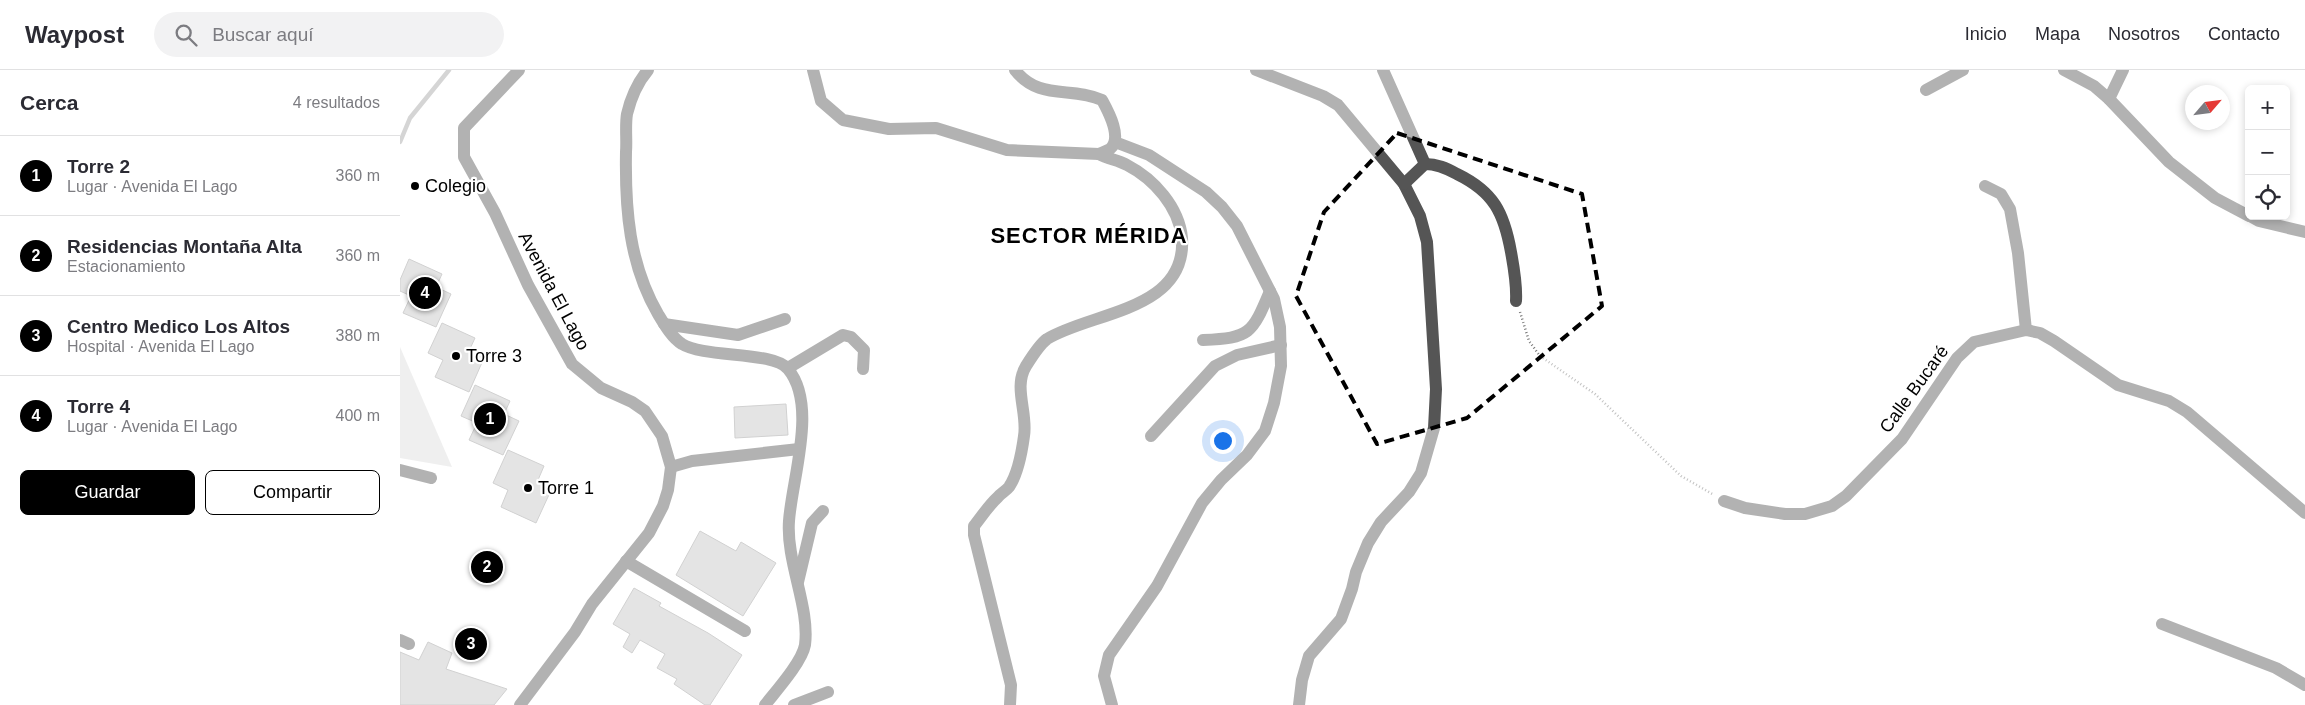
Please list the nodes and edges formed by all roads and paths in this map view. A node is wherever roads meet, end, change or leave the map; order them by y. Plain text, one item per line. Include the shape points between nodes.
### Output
1 (519, 70) edge
2 (648, 70) edge
3 (813, 70) edge
4 (1015, 70) edge
5 (1256, 70) edge
6 (1383, 70) edge
7 (1963, 70) edge
8 (2064, 70) edge
9 (2123, 70) edge
10 (1926, 90) dead end
11 (2109, 99) junction
12 (1114, 142) junction
13 (1099, 154) junction
14 (1425, 164) junction
15 (1404, 184) junction
16 (1985, 186) dead end
17 (2245, 214) edge
18 (2257, 220) edge
19 (2305, 232) edge
20 (1270, 291) junction
21 (1516, 302) joint
22 (784, 319) dead end
23 (664, 324) junction
24 (2026, 330) junction
25 (1203, 340) dead end
26 (1281, 345) junction
27 (788, 368) junction
28 (863, 369) dead end
29 (1151, 436) dead end
30 (799, 449) junction
31 (671, 467) junction
32 (400, 470) edge
33 (431, 478) dead end
34 (1724, 501) joint
35 (823, 511) dead end
36 (2305, 513) edge
37 (626, 561) junction
38 (797, 587) junction
39 (2162, 624) dead end
40 (745, 631) dead end
41 (2305, 685) edge
42 (828, 692) dead end
43 (520, 705) edge
44 (765, 705) edge
45 (794, 705) edge
46 (1010, 705) edge
47 (1112, 705) edge
48 (1299, 705) edge

1 - 31 street, Avenida El Lago via 464,128 464,157 572,364 601,388 645,411 662,436
2 - 23 street via 637,84 627,116 625,200 639,272
3 - 13 street via 821,102 843,120 889,129 936,128 1007,150
4 - 12 street via 1028,84 1043,91 1077,92 1102,100 1110,115
5 - 15 street via 1338,105
6 - 14 street
7 - 10 street
8 - 11 street via 2094,86
9 - 11 street
11 - 17 street via 2169,162 2215,198
12 - 13 street via 1111,148
12 - 20 street via 1149,155 1206,192 1222,207 1237,226
13 - 46 street via 1127,165 1163,194 1181,226 1182,246 1173,273 1148,299 1046,340 1025,368 1020,391 1025,412 1025,435 1014,479 974,526 1011,685
14 - 15 street
14 - 21 street via 1438,164 1473,182 1500,211 1517,283
15 - 48 street via 1420,216 1427,242 1436,389 1434,428 1421,473 1409,492 1381,522 1359,564 1341,619 1309,656
16 - 24 street via 2001,194 2010,209
18 - 19 street
20 - 25 street via 1257,320 1244,335 1232,339
20 - 26 street via 1280,327
21 - 34 path via 1529,341 1540,356 1595,394 1681,476
22 - 23 street via 738,335
23 - 27 street via 682,344 777,361
24 - 34 street, Calle Bucaré via 1974,342 1968,347 1957,358 1902,439 1832,506 1805,514 1785,514
24 - 36 street via 2054,341 2118,385 2175,405
26 - 29 street via 1237,355 1215,366
26 - 47 street via 1281,366 1265,431 1202,503 1157,586 1109,655 1104,676
27 - 28 street via 843,335 851,337 864,350
27 - 30 street via 802,409 804,431
30 - 31 street
30 - 38 street via 788,522
31 - 37 street, Avenida El Lago via 663,506 649,533
32 - 33 street
35 - 38 street via 812,523
37 - 40 street
37 - 43 street, Avenida El Lago
38 - 44 street via 806,628 805,648
39 - 41 street via 2276,668
42 - 45 street

